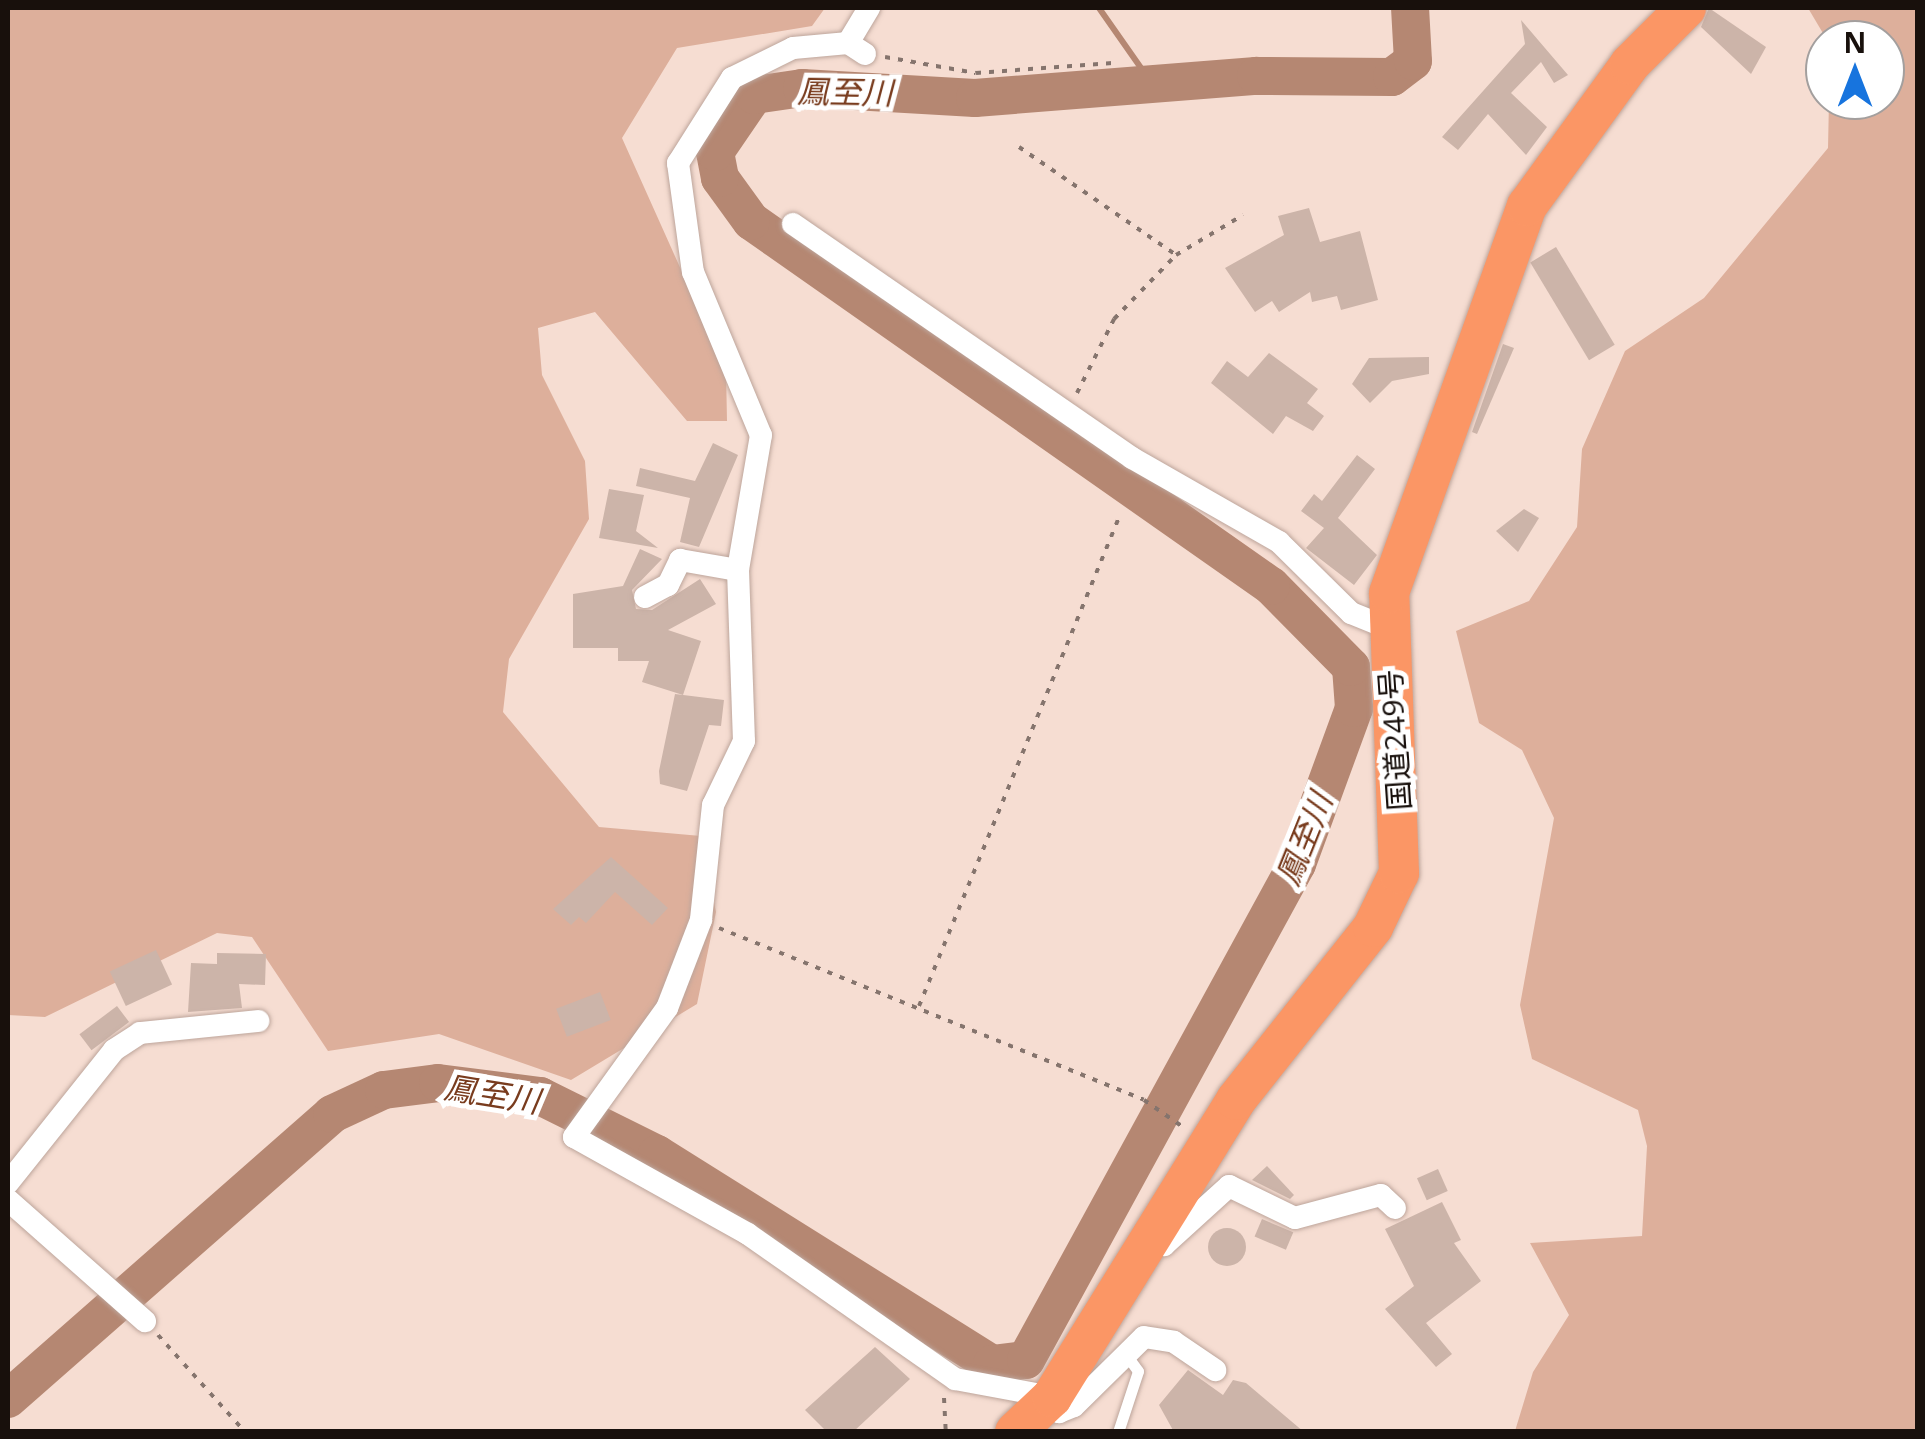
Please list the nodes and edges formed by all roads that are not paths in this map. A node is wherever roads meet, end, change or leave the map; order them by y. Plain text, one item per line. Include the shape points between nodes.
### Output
1 (869, 8) edge
2 (1686, 8) edge
3 (793, 224) dead end
4 (738, 570) junction
5 (645, 598) dead end
6 (1386, 627) junction
7 (258, 1020) dead end
8 (8, 1183) edge
9 (8, 1201) edge
10 (1395, 1208) dead end
11 (1151, 1236) junction
12 (145, 1321) road end
13 (1113, 1359) junction
14 (1216, 1370) dead end
15 (1049, 1400) junction
16 (1015, 1432) edge
17 (1118, 1432) edge

1 - 4 street via 856,48 792,48 732,78 678,163 693,272 760,434
2 - 6 highway, 国道249号 via 1630,64 1527,206 1388,593
3 - 6 street via 1065,413 1279,542 1350,613
4 - 5 street via 680,560 668,585
4 - 15 street via 744,741 713,806 701,920 667,1008 574,1137 748,1234 943,1373
6 - 11 highway, 国道249号 via 1399,873 1373,927 1207,1143
7 - 8 street via 140,1032 114,1050
9 - 12 street via 115,1287
10 - 11 street via 1382,1195 1295,1218 1229,1186 1183,1232 1164,1244
11 - 15 highway, 国道249号
13 - 14 street via 1160,1336
13 - 15 street via 1074,1406 1059,1412
13 - 17 lane via 1130,1355 1138,1371
15 - 16 highway, 国道249号

